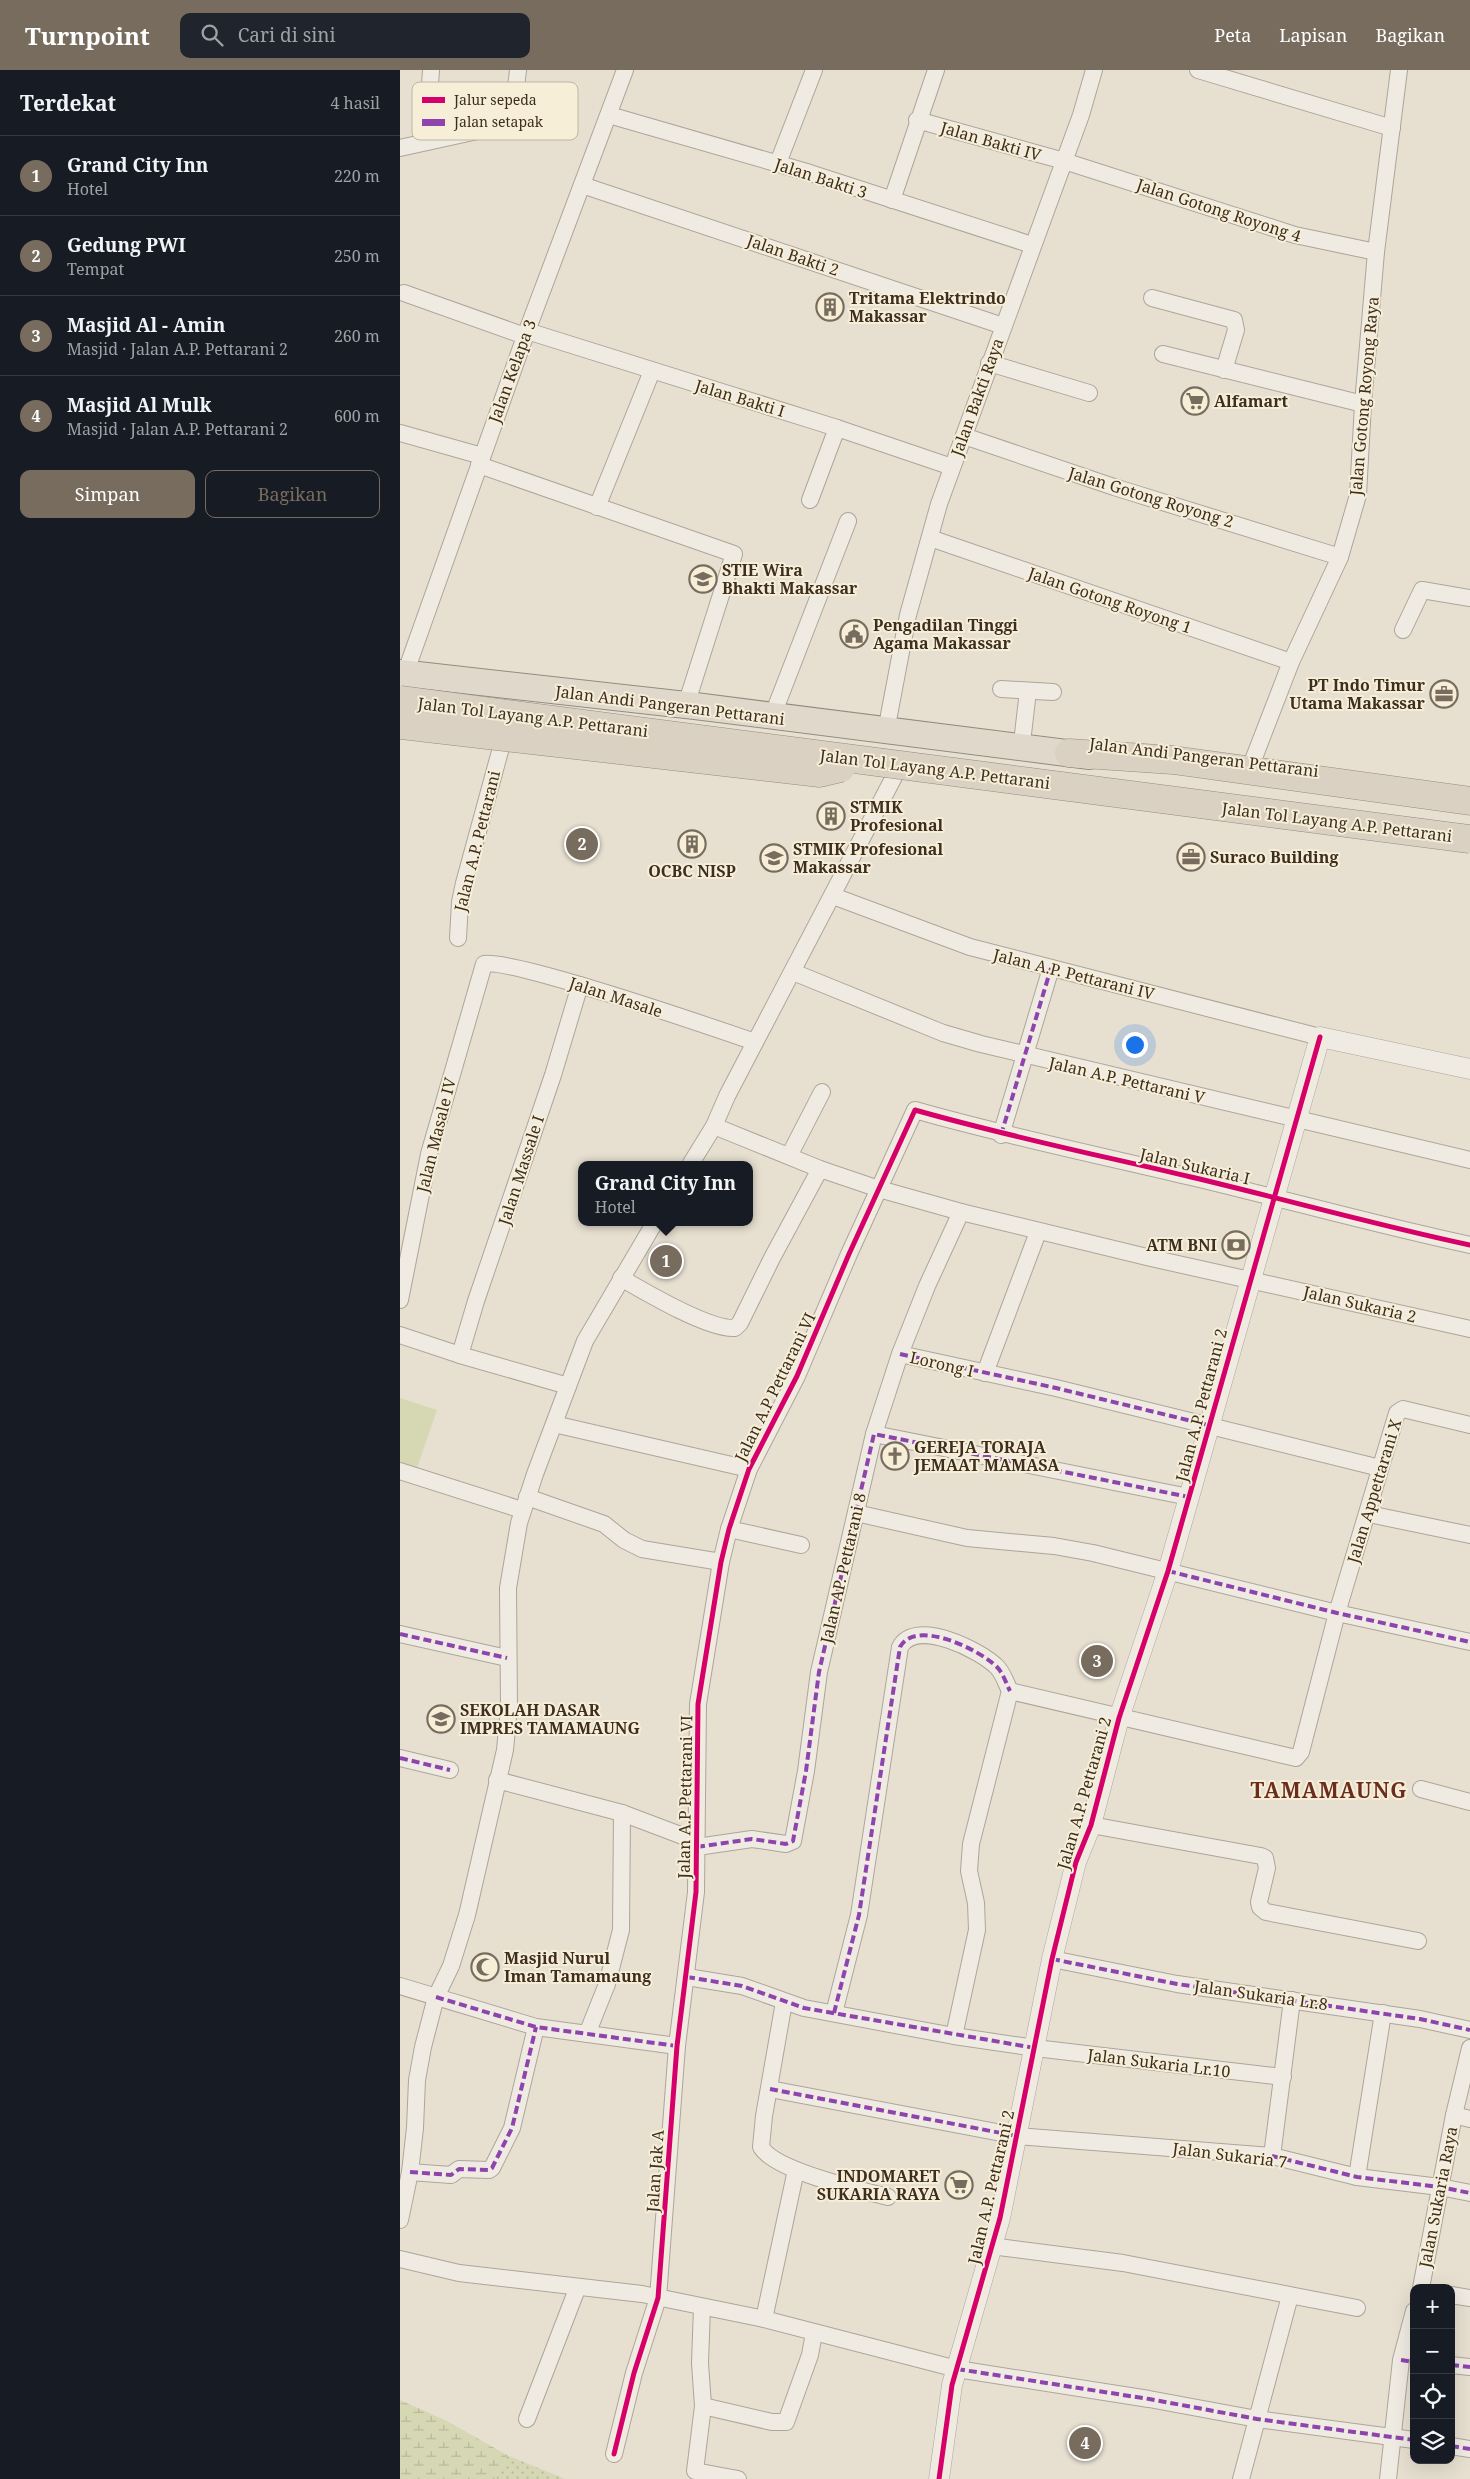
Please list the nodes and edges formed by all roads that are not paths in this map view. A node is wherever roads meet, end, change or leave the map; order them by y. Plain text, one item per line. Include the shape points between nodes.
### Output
1 (626, 70) edge
2 (814, 70) edge
3 (936, 70) edge
4 (1094, 70) edge
5 (1198, 70) edge
6 (1399, 70) edge
7 (609, 115) junction
8 (917, 120) junction
9 (1392, 128) junction
10 (435, 140) edge
11 (426, 142) joint
12 (400, 148) edge
13 (1064, 161) junction
14 (778, 164) junction
15 (582, 185) junction
16 (892, 200) junction
17 (1032, 245) junction
18 (1376, 252) junction
19 (404, 293) dead end
20 (1152, 298) dead end
21 (1003, 326) junction
22 (526, 333) junction
23 (1162, 354) dead end
24 (989, 363) junction
25 (1224, 370) junction
26 (652, 371) junction
27 (1089, 392) dead end
28 (1362, 404) junction
29 (837, 428) junction
30 (400, 432) edge
31 (964, 436) junction
32 (480, 461) junction
33 (952, 467) junction
34 (810, 500) dead end
35 (597, 507) junction
36 (848, 521) dead end
37 (930, 538) junction
38 (1340, 557) junction
39 (1470, 598) edge
40 (1403, 630) dead end
41 (1290, 662) junction
42 (402, 678) edge
43 (1001, 689) dead end
44 (1028, 691) junction
45 (1053, 692) dead end
46 (577, 693) junction
47 (400, 700) edge
48 (686, 705) junction
49 (772, 717) junction
50 (400, 718) edge
51 (400, 725) edge
52 (886, 731) junction
53 (1023, 734) junction
54 (940, 738) junction
55 (574, 739) junction
56 (502, 744) dead end
57 (546, 748) dead end
58 (680, 750) junction
59 (1069, 753) junction
60 (885, 767) junction
61 (1252, 767) junction
62 (1470, 789) edge
63 (1470, 801) edge
64 (1470, 808) edge
65 (1470, 823) edge
66 (1470, 840) edge
67 (1470, 853) edge
68 (833, 896) junction
69 (458, 938) dead end
70 (1051, 968) junction
71 (480, 971) joint
72 (793, 972) junction
73 (580, 985) junction
74 (1320, 1037) junction
75 (755, 1042) junction
76 (1024, 1056) junction
77 (1470, 1069) edge
78 (822, 1092) dead end
79 (915, 1110) joint
80 (1297, 1120) junction
81 (714, 1126) junction
82 (1001, 1135) junction
83 (789, 1156) junction
84 (1470, 1160) edge
85 (692, 1161) edge
86 (820, 1169) junction
87 (879, 1189) junction
88 (1274, 1198) junction
89 (961, 1212) junction
90 (652, 1226) edge
91 (1038, 1232) junction
92 (1470, 1245) edge
93 (621, 1278) junction
94 (1249, 1280) junction
95 (400, 1300) edge
96 (1470, 1329) edge
97 (400, 1335) edge
98 (900, 1354) junction
99 (460, 1355) junction
100 (985, 1373) junction
101 (568, 1386) junction
102 (554, 1424) junction
103 (1208, 1425) junction
104 (1470, 1425) edge
105 (874, 1434) junction
106 (1380, 1468) junction
107 (749, 1469) junction
108 (400, 1471) edge
109 (1189, 1497) junction
110 (524, 1503) junction
111 (856, 1513) junction
112 (1369, 1514) junction
113 (729, 1529) junction
114 (1470, 1535) edge
115 (801, 1545) dead end
116 (721, 1562) junction
117 (1168, 1571) junction
118 (1337, 1613) junction
119 (400, 1634) edge
120 (1470, 1642) edge
121 (507, 1658) junction
122 (1010, 1691) junction
123 (1119, 1718) junction
124 (400, 1758) edge
125 (450, 1770) dead end
126 (497, 1780) junction
127 (1421, 1789) dead end
128 (1470, 1802) edge
129 (622, 1813) junction
130 (1091, 1825) junction
131 (696, 1844) junction
132 (1418, 1941) dead end
133 (1052, 1959) junction
134 (687, 1977) junction
135 (400, 1986) edge
136 (436, 1997) junction
137 (1292, 2000) junction
138 (784, 2002) junction
139 (834, 2013) junction
140 (1383, 2014) junction
141 (536, 2028) junction
142 (1470, 2030) edge
143 (587, 2034) junction
144 (954, 2036) junction
145 (677, 2046) junction
146 (1035, 2048) junction
147 (1470, 2048) edge
148 (1283, 2077) junction
149 (770, 2089) junction
150 (1462, 2117) edge
151 (1017, 2136) junction
152 (1272, 2156) junction
153 (796, 2170) junction
154 (410, 2172) junction
155 (1357, 2177) junction
156 (1440, 2187) junction
157 (1470, 2193) edge
158 (888, 2197) dead end
159 (400, 2220) edge
160 (992, 2246) junction
161 (400, 2259) edge
162 (1422, 2284) edge
163 (577, 2288) junction
164 (1290, 2296) junction
165 (1455, 2296) edge
166 (658, 2298) junction
167 (1470, 2298) edge
168 (702, 2307) junction
169 (1357, 2308) dead end
170 (764, 2319) junction
171 (1411, 2329) edge
172 (814, 2332) junction
173 (1407, 2361) edge
174 (1455, 2365) edge
175 (1470, 2367) edge
176 (957, 2369) junction
177 (703, 2406) junction
178 (527, 2419) dead end
179 (1257, 2419) junction
180 (1392, 2437) junction
181 (1410, 2439) edge
182 (1455, 2447) edge
183 (1470, 2449) edge
184 (614, 2454) dead end
185 (692, 2475) edge
186 (738, 2479) edge
187 (939, 2479) edge
188 (1241, 2479) edge
189 (1388, 2479) edge

1 - 7 street, Jalan Kelapa 3
2 - 14 street
3 - 8 street
4 - 13 street, Jalan Bakti Raya
5 - 9 street
6 - 9 street, Jalan Gotong Royong Raya
7 - 14 street, Jalan Bakti 3
7 - 15 street, Jalan Kelapa 3
8 - 13 street, Jalan Bakti IV
8 - 16 street
9 - 18 street, Jalan Gotong Royong Raya
10 - 11 street
11 - 12 street
13 - 17 street, Jalan Bakti Raya
13 - 18 street, Jalan Gotong Royong 4 via 1295,234
14 - 16 street, Jalan Bakti 3
15 - 21 street, Jalan Bakti 2
15 - 22 street, Jalan Kelapa 3
16 - 17 street, Jalan Bakti 3
17 - 21 street, Jalan Bakti Raya
18 - 28 street, Jalan Gotong Royong Raya
19 - 22 street, Jalan Bakti I
20 - 25 street via 1234,320 1236,330
21 - 24 street, Jalan Bakti Raya
22 - 26 street, Jalan Bakti I
22 - 32 street, Jalan Kelapa 3
23 - 25 street
24 - 27 street
24 - 31 street, Jalan Bakti Raya
25 - 28 street
26 - 29 street, Jalan Bakti I
26 - 35 street
28 - 38 street, Jalan Gotong Royong Raya via 1358,495
29 - 33 street, Jalan Bakti I
29 - 34 street
30 - 32 street
31 - 33 street, Jalan Bakti Raya
31 - 38 street, Jalan Gotong Royong 2 via 1114,487
32 - 35 street
32 - 42 street, Jalan Kelapa 3
33 - 37 street, Jalan Bakti Raya
35 - 48 street via 734,554
36 - 49 street
37 - 41 street, Jalan Gotong Royong 1
37 - 52 street, Jalan Bakti Raya via 908,615
38 - 41 street, Jalan Gotong Royong Raya
39 - 40 street via 1422,590
41 - 61 street, Jalan Gotong Royong Raya
42 - 46 highway, Jalan Andi Pangeran Pettarani
42 - 65 highway, Jalan Tol Layang A.P. Pettarani via 611,712
43 - 44 street
44 - 45 street
44 - 53 street
46 - 48 highway, Jalan Andi Pangeran Pettarani
46 - 55 highway via 598,706 599,721 589,736
47 - 60 highway, Jalan Tol Layang A.P. Pettarani, bridge
48 - 49 highway, Jalan Andi Pangeran Pettarani
48 - 58 highway via 668,715 666,726 665,734
49 - 52 highway, Jalan Andi Pangeran Pettarani
50 - 55 highway
51 - 60 highway, bridge via 820,773
52 - 54 highway, Jalan Andi Pangeran Pettarani
53 - 54 highway, Jalan Andi Pangeran Pettarani via 982,728
53 - 61 highway, Jalan Andi Pangeran Pettarani
54 - 59 highway, Jalan Andi Pangeran Pettarani
55 - 57 highway
55 - 58 highway
56 - 69 street, Jalan A.P. Pettarani via 464,882
58 - 60 highway
59 - 61 highway
59 - 64 highway, Jalan Andi Pangeran Pettarani
60 - 66 highway, Jalan Tol Layang A.P. Pettarani, bridge
60 - 67 highway
60 - 68 street
61 - 62 highway, Jalan Andi Pangeran Pettarani
61 - 63 highway
68 - 70 street, Jalan A.P. Pettarani IV via 970,947
68 - 72 street
70 - 74 street, Jalan A.P. Pettarani IV
70 - 76 street
71 - 73 street, Jalan Masale via 484,964 494,962
71 - 95 street, Jalan Masale IV via 429,1154
72 - 75 street
72 - 76 street, Jalan A.P. Pettarani V via 943,1033
73 - 75 street, Jalan Masale
73 - 99 street, Jalan Massale I
74 - 77 street
74 - 80 street, Jalan A.P. Pettarani 2
75 - 81 street
76 - 80 street, Jalan A.P. Pettarani V
76 - 82 street
78 - 83 street
79 - 82 street, Jalan Sukaria I
79 - 87 street, Jalan A.P Pettarani VI
80 - 84 street, Jalan A.P. Pettarani V
80 - 88 street, Jalan A.P. Pettarani 2
81 - 83 street, Jalan Sukaria 2
81 - 85 street
82 - 88 street, Jalan Sukaria I
83 - 86 street, Jalan Sukaria 2
86 - 87 street, Jalan Sukaria 2
86 - 93 street via 735,1328 693,1316
87 - 89 street, Jalan Sukaria 2
87 - 107 street, Jalan A.P Pettarani VI via 797,1376
88 - 92 street, Jalan Sukaria I
88 - 94 street, Jalan A.P. Pettarani 2
89 - 91 street, Jalan Sukaria 2
89 - 98 street, Jalan AP. Pettarani 8
90 - 93 street
91 - 94 street, Jalan Sukaria 2
91 - 100 street
93 - 101 street via 594,1322
94 - 96 street, Jalan Sukaria 2
94 - 103 street, Jalan A.P. Pettarani 2
97 - 99 street
98 - 100 street, Lorong I
98 - 105 street, Jalan AP. Pettarani 8
99 - 101 street
100 - 103 street, Lorong I
101 - 102 street
102 - 107 street
102 - 110 street
103 - 106 street, Lorong I
103 - 109 street, Jalan A.P. Pettarani 2
104 - 106 street, Jalan Appettarani X via 1400,1410
105 - 109 street
105 - 111 street, Jalan AP. Pettarani 8
106 - 112 street, Jalan Appettarani X
107 - 113 street, Jalan A.P Pettarani VI
108 - 110 street
109 - 117 street, Jalan A.P. Pettarani 2
110 - 116 street via 604,1524 642,1549
110 - 121 street via 508,1588
111 - 117 street via 967,1538 1076,1550
111 - 131 street, Jalan AP. Pettarani 8 via 819,1672 793,1841 786,1844 752,1839
112 - 114 street
112 - 118 street, Jalan Appettarani X
113 - 115 street
113 - 116 street, Jalan A.P Pettarani VI
116 - 131 street, Jalan A.P Pettarani VI via 698,1704
117 - 118 street
117 - 123 street, Jalan A.P. Pettarani 2
118 - 120 street
118 - 123 street, Jalan Appettarani X via 1301,1752 1296,1758
119 - 121 street
121 - 126 street via 509,1714 505,1750
122 - 123 street
122 - 139 street via 999,1668 952,1641 932,1635 915,1635 900,1646 859,1915
122 - 144 street via 972,1844 969,1872 976,1902 977,1930
123 - 130 street, Jalan A.P. Pettarani 2
124 - 125 street
126 - 129 street
126 - 136 street via 467,1915 451,1966
127 - 128 street
129 - 131 street
129 - 143 street via 621,1930 607,1984
130 - 132 street via 1260,1856 1265,1858 1267,1868 1259,1902 1266,1912
130 - 133 street, Jalan A.P. Pettarani 2 via 1076,1862
131 - 134 street, Jalan A.P Pettarani VI via 696,1892
133 - 137 street, Jalan Sukaria Lr.8 via 1178,1984
133 - 146 street, Jalan A.P. Pettarani 2
134 - 138 street, Jalan Sukaria Lr.10 via 742,1986
134 - 145 street, Jalan A.P Pettarani VI
135 - 136 street
136 - 141 street
136 - 154 street via 417,2080
137 - 140 street, Jalan Sukaria Lr.8
137 - 148 street
138 - 139 street, Jalan Sukaria Lr.10
138 - 149 street
139 - 144 street, Jalan Sukaria Lr.10
140 - 142 street, Jalan Sukaria Lr.8 via 1420,2018
140 - 155 street
141 - 143 street
141 - 154 street via 512,2128 492,2168 459,2170 451,2175
143 - 145 street
144 - 146 street, Jalan Sukaria Lr.10
145 - 166 street, Jalan Jak A
146 - 148 street, Jalan Sukaria Lr.10
146 - 151 street, Jalan A.P. Pettarani 2
147 - 150 street, Jalan Sukaria Raya
148 - 152 street
149 - 151 street, Jalan Sukaria 7
149 - 153 street via 761,2147
150 - 156 street, Jalan Sukaria Raya
151 - 152 street, Jalan Sukaria 7
151 - 160 street, Jalan A.P. Pettarani 2
152 - 155 street, Jalan Sukaria 7
153 - 158 street
153 - 170 street
154 - 159 street
155 - 156 street, Jalan Sukaria 7
156 - 157 street, Jalan Sukaria 7
156 - 162 street, Jalan Sukaria Raya
160 - 164 street via 1123,2263
160 - 176 street, Jalan A.P. Pettarani 2
161 - 163 street via 459,2273
163 - 166 street
163 - 178 street
164 - 169 street
164 - 179 street
165 - 167 street
166 - 168 street
166 - 184 street, Jalan Jak A
168 - 170 street
168 - 177 street via 700,2363
170 - 172 street
171 - 173 street
172 - 176 street
172 - 177 street via 810,2355 786,2422 772,2422
173 - 180 street
174 - 175 street
176 - 179 street
176 - 187 street, Jalan A.P. Pettarani 2 via 947,2410
177 - 185 street
179 - 180 street
179 - 188 street
180 - 181 street
180 - 189 street
182 - 183 street
185 - 186 street

